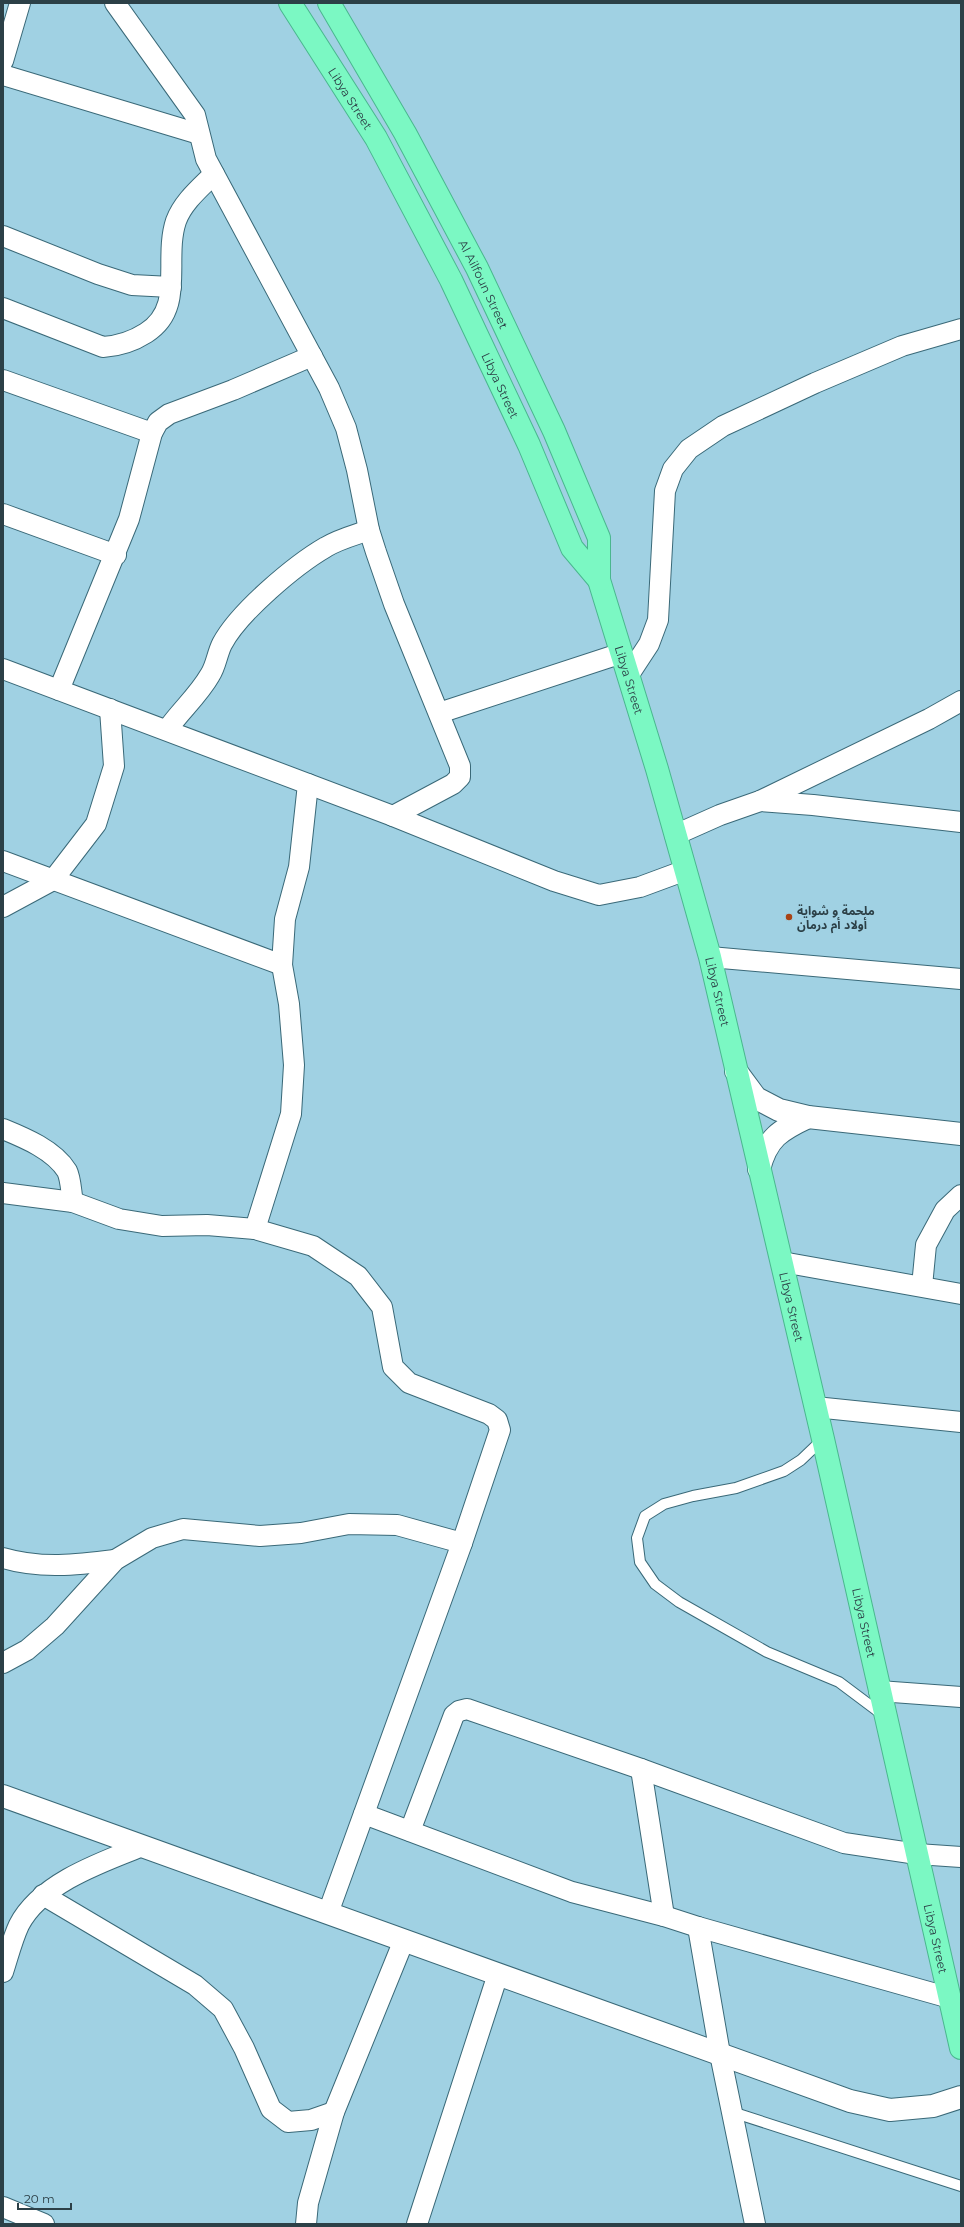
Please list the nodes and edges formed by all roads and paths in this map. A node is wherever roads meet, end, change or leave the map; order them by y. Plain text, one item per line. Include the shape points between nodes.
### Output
1 (20, 3) edge
2 (116, 3) edge
3 (290, 3) edge
4 (328, 3) edge
5 (3, 61) edge
6 (3, 75) edge
7 (199, 134) junction
8 (214, 174) junction
9 (3, 236) edge
10 (171, 287) junction
11 (3, 308) edge
12 (961, 329) edge
13 (312, 356) junction
14 (3, 380) edge
15 (152, 433) junction
16 (3, 514) edge
17 (369, 530) junction
18 (116, 554) junction
19 (599, 580) junction
20 (622, 653) junction
21 (3, 669) edge
22 (628, 676) junction
23 (59, 690) junction
24 (961, 700) edge
25 (110, 709) junction
26 (439, 713) junction
27 (166, 730) junction
28 (308, 784) junction
29 (760, 801) junction
30 (393, 816) junction
31 (961, 822) edge
32 (675, 835) junction
33 (3, 861) edge
34 (686, 870) junction
35 (53, 880) junction
36 (3, 907) edge
37 (710, 957) junction
38 (282, 965) junction
39 (961, 979) edge
40 (736, 1072) junction
41 (808, 1117) junction
42 (3, 1129) edge
43 (961, 1134) edge
44 (759, 1169) junction
45 (7, 1195) edge
46 (961, 1195) edge
47 (73, 1202) junction
48 (255, 1229) junction
49 (782, 1262) junction
50 (922, 1286) junction
51 (961, 1294) edge
52 (815, 1407) junction
53 (961, 1422) edge
54 (823, 1439) junction
55 (462, 1543) junction
56 (3, 1558) edge
57 (115, 1560) junction
58 (3, 1663) edge
59 (880, 1691) junction
60 (961, 1697) edge
61 (884, 1716) junction
62 (641, 1769) junction
63 (3, 1796) edge
64 (364, 1814) junction
65 (410, 1831) junction
66 (140, 1847) junction
67 (917, 1854) junction
68 (961, 1857) edge
69 (43, 1895) junction
70 (328, 1913) junction
71 (664, 1916) junction
72 (698, 1927) junction
73 (404, 1940) junction
74 (3, 1972) edge
75 (498, 1974) junction
76 (950, 1998) junction
77 (961, 2046) edge
78 (720, 2054) junction
79 (961, 2097) edge
80 (334, 2112) junction
81 (732, 2112) junction
82 (961, 2186) edge
83 (3, 2207) edge
84 (44, 2224) edge
85 (306, 2224) edge
86 (417, 2224) edge
87 (755, 2224) edge

1 - 5 street
2 - 7 street via 195,115
3 - 19 highway, Libya Street via 376,138 451,280 529,445 572,548
4 - 19 highway, Al Ailfoun Street via 404,133 477,268 554,431 599,538
6 - 7 street
7 - 8 street via 203,151
8 - 10 street via 185,204 177,220 172,242
8 - 13 street
9 - 10 street via 132,285
10 - 11 street via 167,311 156,327 137,339 116,346 103,347
12 - 22 street via 902,346 815,383 723,426 689,449 673,470 665,491 658,620 649,644
13 - 15 street via 169,414 158,422
13 - 17 street via 346,428
14 - 15 street
15 - 18 street via 137,495
16 - 18 street
17 - 26 street via 394,604
17 - 27 street via 328,546 310,558 240,618 222,645 211,674 197,695
18 - 23 street
19 - 20 highway, Libya Street
20 - 22 highway, Libya Street
20 - 26 street
21 - 23 street
22 - 32 highway, Libya Street
23 - 25 street
24 - 29 street via 929,720
25 - 27 street
25 - 35 street via 114,766 96,824
26 - 30 street via 460,766 460,777 453,784
27 - 28 street
28 - 30 street
28 - 38 street via 299,867 285,919
29 - 31 street
29 - 32 street
30 - 34 street via 554,881 599,895 640,887
32 - 34 highway, Libya Street
33 - 35 street
34 - 37 highway, Libya Street
35 - 36 street
35 - 38 street
37 - 39 street
37 - 40 highway, Libya Street
38 - 48 street via 289,1004 294,1065 291,1114
40 - 41 street via 756,1098 767,1105
40 - 44 highway, Libya Street
41 - 43 street
41 - 44 street via 786,1128 770,1141
42 - 47 street via 23,1137 49,1153 67,1172
44 - 49 highway, Libya Street
45 - 47 street
46 - 50 street via 945,1210 926,1245
47 - 48 street via 119,1219 162,1226 206,1225
48 - 55 street via 313,1246 358,1276 382,1307 393,1367 408,1383 489,1414 497,1420 500,1430
49 - 50 street
49 - 52 highway, Libya Street
50 - 51 street
52 - 53 street
52 - 54 highway, Libya Street
54 - 59 highway, Libya Street
54 - 61 lane via 801,1460 784,1471 736,1488 664,1504 645,1516 637,1538 640,1562 655,1584 679,1602 767,1652 839,1682
55 - 57 street via 397,1525 349,1524 301,1533 260,1536 183,1529 152,1538
55 - 64 street
56 - 57 street via 23,1564 77,1565
57 - 58 street via 55,1626 27,1650
59 - 60 street
59 - 61 highway, Libya Street
61 - 67 highway, Libya Street
62 - 65 street via 467,1709 459,1711 454,1715
62 - 67 street via 844,1843
62 - 71 street
63 - 66 street
64 - 65 street
64 - 70 street
65 - 71 street via 572,1892
66 - 69 street via 85,1869
66 - 70 street
67 - 68 street
67 - 76 highway, Libya Street
69 - 74 street via 20,1925
69 - 80 street via 195,1985 223,2009 244,2048 271,2109 288,2122 311,2120
70 - 73 street
71 - 72 street
72 - 76 street
72 - 78 street
73 - 75 street
73 - 80 street
75 - 78 street
75 - 86 street
76 - 77 highway, Libya Street
78 - 79 street via 850,2101 890,2110 932,2106
78 - 81 street
80 - 85 street via 308,2203
81 - 82 lane
81 - 87 street
83 - 84 street

